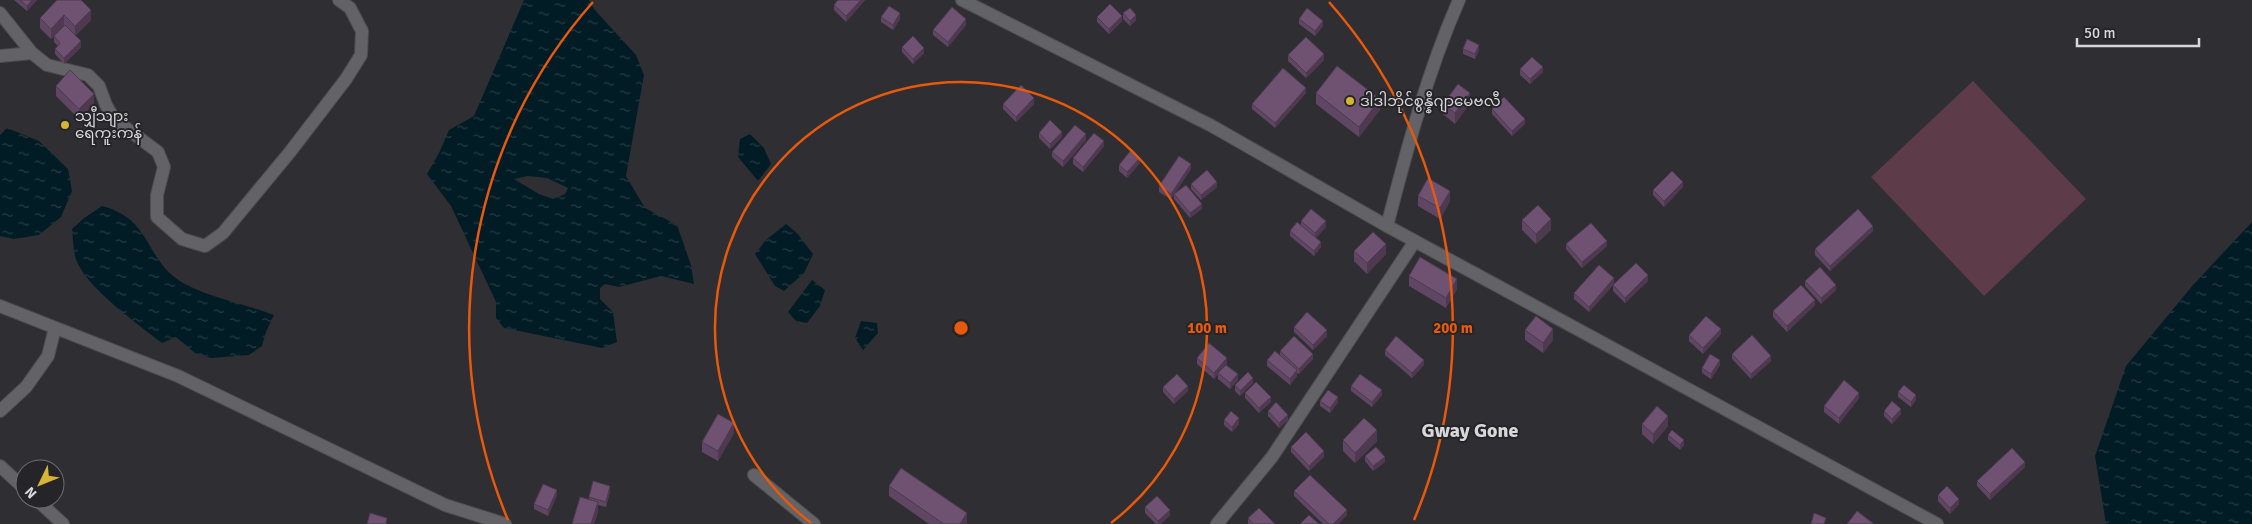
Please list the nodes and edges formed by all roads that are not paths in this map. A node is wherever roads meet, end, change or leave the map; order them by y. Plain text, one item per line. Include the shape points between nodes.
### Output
1 (339, 0) edge
2 (962, 0) edge
3 (1459, 0) edge
4 (0, 13) edge
5 (32, 53) junction
6 (0, 56) edge
7 (1387, 226) junction
8 (1415, 241) junction
9 (0, 306) edge
10 (55, 328) junction
11 (0, 411) edge
12 (0, 466) edge
13 (754, 475) dead end
14 (15, 480) edge
15 (47, 509) edge
16 (63, 524) edge
17 (505, 524) edge
18 (814, 524) edge
19 (1218, 524) edge
20 (1937, 524) edge

1 - 5 street via 350,8 362,31 361,55 290,152 223,233 204,246 182,239 157,216 164,167 158,152 114,119 100,86 88,75 47,65
2 - 7 street via 1212,126
3 - 7 street via 1413,127
4 - 5 street
5 - 6 street
7 - 8 street
8 - 19 street via 1272,457
8 - 20 street
9 - 10 street
10 - 11 street via 48,356 26,386
10 - 17 street via 178,376 445,505
12 - 14 street
13 - 18 street
15 - 16 street

